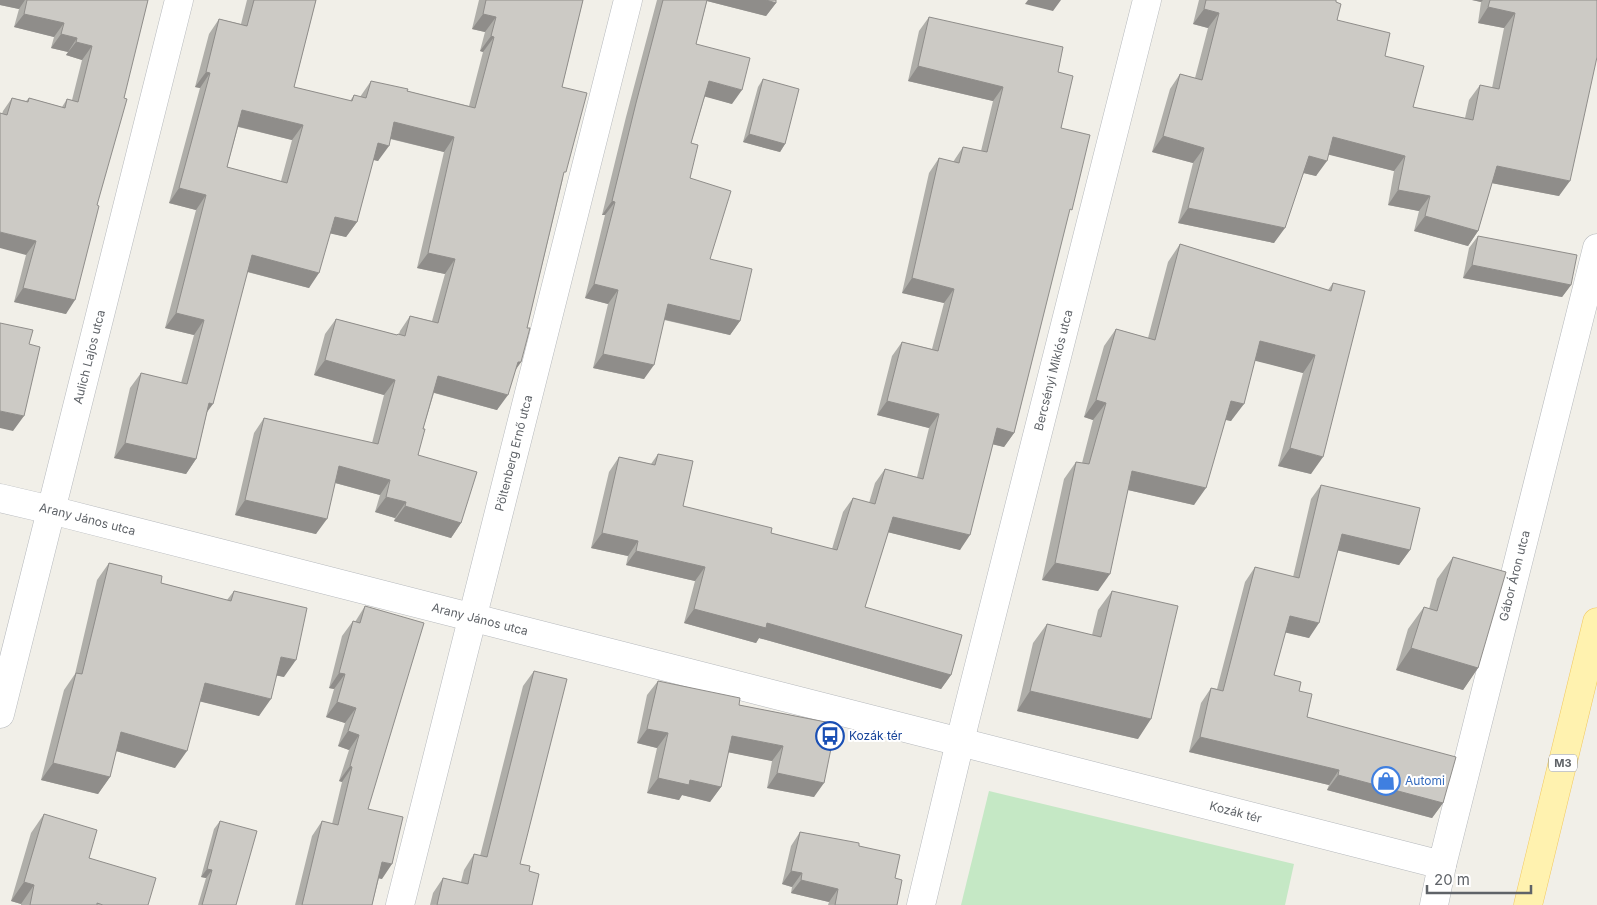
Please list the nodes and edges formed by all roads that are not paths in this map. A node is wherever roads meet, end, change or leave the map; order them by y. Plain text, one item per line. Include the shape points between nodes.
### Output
1 (179, 0) edge
2 (628, 0) edge
3 (1147, 0) edge
4 (1597, 248) edge
5 (0, 498) edge
6 (51, 510) junction
7 (472, 617) junction
8 (1597, 622) edge
9 (0, 714) edge
10 (961, 741) junction
11 (1442, 865) junction
12 (400, 905) edge
13 (921, 905) edge
14 (1434, 905) edge
15 (1528, 905) edge

1 - 6 street, Aulich Lajos utca
2 - 7 street, Pöltenberg Ernő utca
3 - 10 street, Bercsényi Miklós utca
4 - 11 street, Gábor Áron utca
5 - 6 street, Arany János utca
6 - 7 street, Arany János utca
6 - 9 street, Aulich Lajos utca
7 - 10 street, Arany János utca
7 - 12 street, Pöltenberg Ernő utca
8 - 15 main road, M3
10 - 11 street, Kozák tér
10 - 13 street
11 - 14 street, Gábor Áron utca

